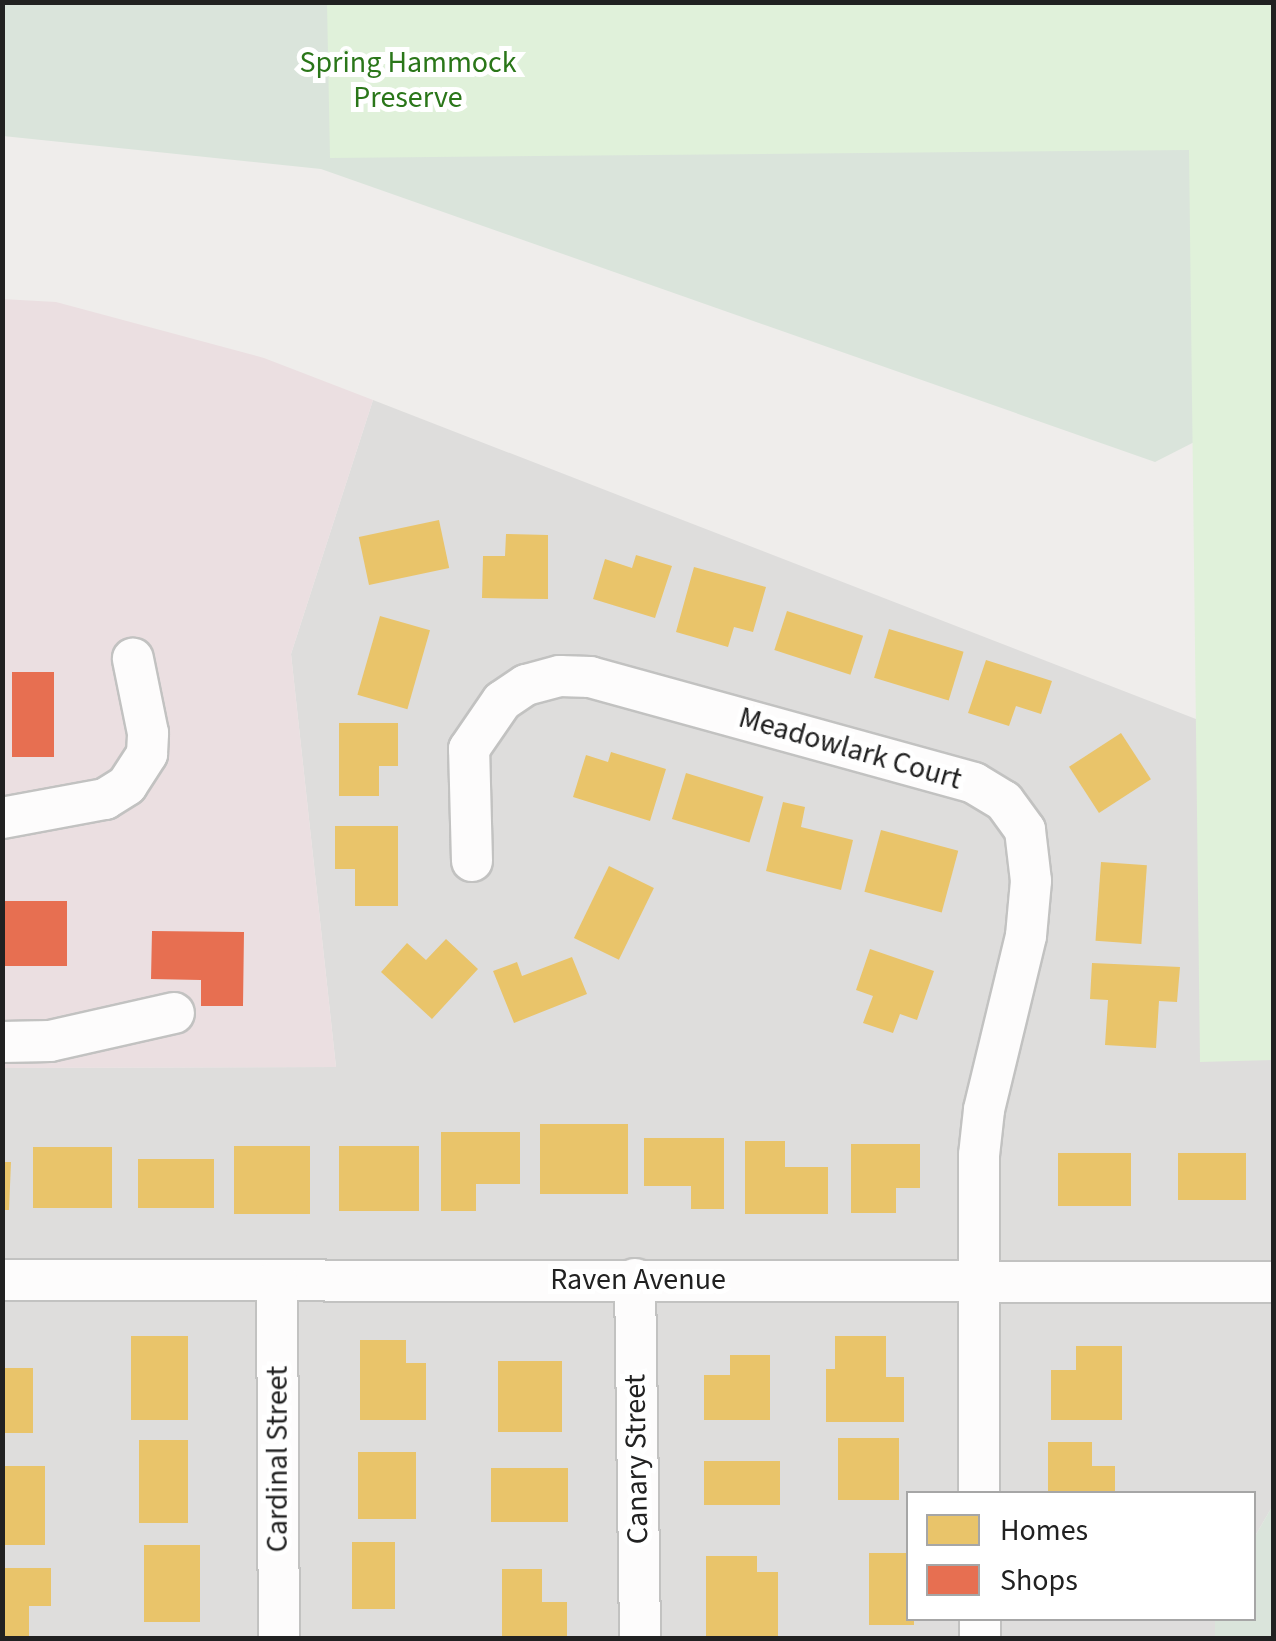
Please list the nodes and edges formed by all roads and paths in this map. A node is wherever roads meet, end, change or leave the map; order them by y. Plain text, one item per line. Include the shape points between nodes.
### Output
1 (133, 658) dead end
2 (2, 818) edge
3 (472, 861) dead end
4 (174, 1012) dead end
5 (2, 1042) edge
6 (2, 1280) edge
7 (277, 1280) junction
8 (635, 1280) junction
9 (977, 1280) junction
10 (1274, 1282) edge
11 (979, 1491) edge
12 (279, 1638) edge
13 (640, 1638) edge

1 - 2 street via 147,754 126,786 105,799
3 - 9 street, Meadowlark Court via 469,749 502,701 526,685 560,676 590,677 974,783 1004,801 1025,830 1032,881 1026,936 984,1110
4 - 5 street via 50,1041
6 - 7 street, Raven Avenue
7 - 8 street, Raven Avenue
7 - 12 street, Cardinal Street
8 - 9 street, Raven Avenue
8 - 13 street, Canary Street
9 - 10 street, Raven Avenue
9 - 11 street, Meadowlark Court

